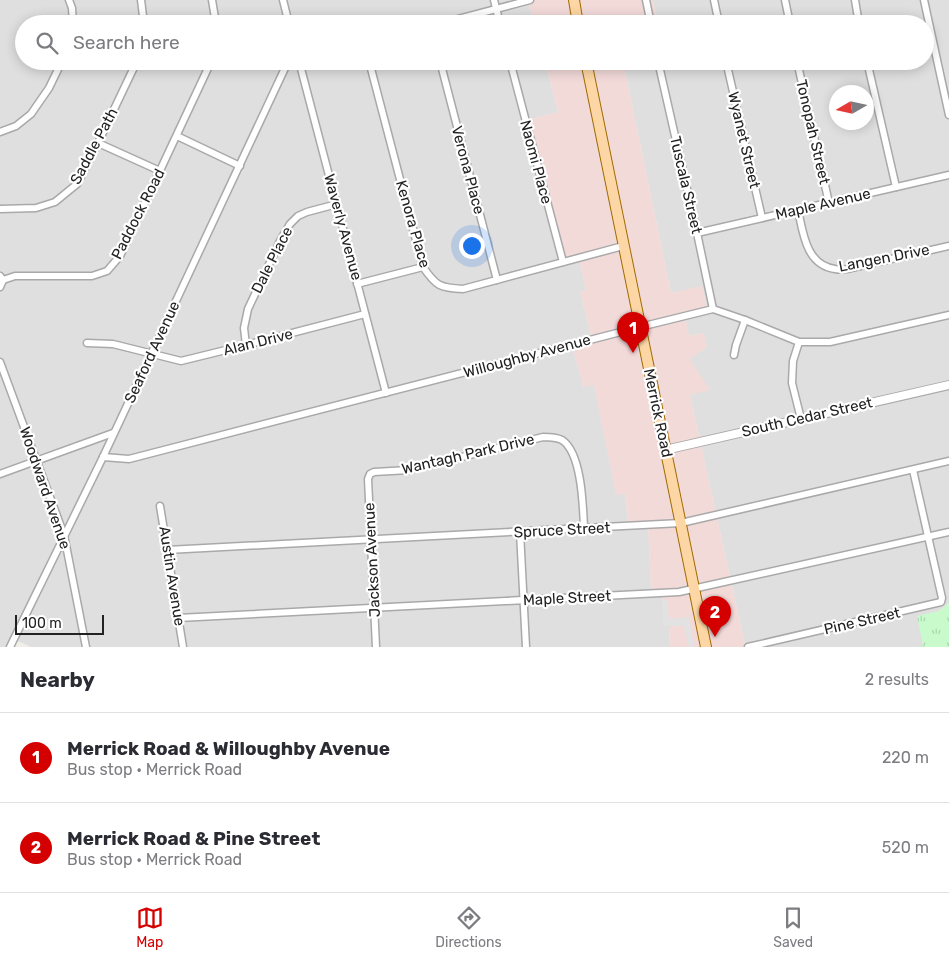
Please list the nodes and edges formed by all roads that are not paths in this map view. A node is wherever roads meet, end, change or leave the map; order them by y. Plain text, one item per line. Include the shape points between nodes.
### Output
1 (69, 0) edge
2 (141, 0) edge
3 (212, 0) edge
4 (283, 0) edge
5 (494, 0) edge
6 (530, 0) edge
7 (574, 0) edge
8 (646, 0) edge
9 (714, 0) edge
10 (785, 0) edge
11 (855, 0) edge
12 (924, 0) edge
13 (496, 9) junction
14 (72, 15) edge
15 (143, 15) edge
16 (214, 15) edge
17 (287, 15) edge
18 (473, 15) edge
19 (498, 15) edge
20 (576, 15) edge
21 (649, 15) edge
22 (716, 15) edge
23 (788, 15) edge
24 (858, 15) edge
25 (927, 15) edge
26 (934, 46) edge
27 (58, 70) edge
28 (133, 70) edge
29 (207, 70) edge
30 (284, 70) edge
31 (300, 70) edge
32 (371, 70) edge
33 (442, 70) edge
34 (512, 70) edge
35 (588, 70) edge
36 (660, 70) edge
37 (728, 70) edge
38 (799, 70) edge
39 (869, 70) edge
40 (949, 115) edge
41 (0, 132) edge
42 (177, 136) junction
43 (98, 143) junction
44 (240, 166) junction
45 (160, 172) junction
46 (949, 175) edge
47 (896, 187) junction
48 (829, 203) junction
49 (336, 204) junction
50 (0, 209) edge
51 (798, 210) junction
52 (762, 218) junction
53 (697, 233) junction
54 (623, 246) junction
55 (949, 246) edge
56 (562, 262) junction
57 (423, 267) junction
58 (1, 278) edge
59 (497, 280) junction
60 (357, 284) junction
61 (0, 287) edge
62 (713, 309) junction
63 (365, 314) junction
64 (949, 315) edge
65 (745, 320) junction
66 (640, 327) junction
67 (800, 342) junction
68 (87, 343) dead end
69 (246, 346) junction
70 (150, 354) junction
71 (734, 355) dead end
72 (0, 362) edge
73 (949, 385) edge
74 (386, 393) junction
75 (800, 419) junction
76 (113, 433) junction
77 (666, 450) junction
78 (103, 457) junction
79 (37, 460) junction
80 (949, 462) edge
81 (913, 470) junction
82 (0, 474) edge
83 (370, 474) joint
84 (160, 506) dead end
85 (681, 523) junction
86 (584, 528) junction
87 (520, 532) junction
88 (949, 532) edge
89 (64, 535) junction
90 (929, 537) junction
91 (370, 539) junction
92 (168, 550) junction
93 (694, 588) junction
94 (523, 600) junction
95 (374, 608) junction
96 (178, 618) junction
97 (10, 647) edge
98 (86, 647) edge
99 (183, 647) edge
100 (376, 647) edge
101 (526, 647) edge
102 (706, 647) edge
103 (748, 647) edge

1 - 14 street
2 - 15 street
3 - 16 street
4 - 17 street
5 - 13 street
6 - 13 street
7 - 20 main road
8 - 21 street
9 - 22 street
10 - 23 street
11 - 24 street
12 - 25 street
13 - 18 street
13 - 19 street
26 - 40 street
27 - 41 street via 31,114 16,126
28 - 43 street, Saddle Path
29 - 42 street, Paddock Road
30 - 44 street, Seaford Avenue
31 - 49 street, Waverly Avenue
32 - 57 street, Kenora Place
33 - 59 street, Verona Place
34 - 56 street, Naomi Place
35 - 54 main road, Merrick Road
36 - 53 street, Tuscala Street
37 - 52 street, Wyanet Street
38 - 48 street, Tonopah Street
39 - 47 street
42 - 44 street
42 - 45 street, Paddock Road
43 - 45 street
43 - 50 street, Saddle Path via 77,184 55,202 36,208
44 - 70 street, Seaford Avenue
45 - 58 street, Paddock Road via 120,256 107,270 92,276
46 - 47 street, Maple Avenue
47 - 48 street, Maple Avenue
48 - 51 street, Maple Avenue
49 - 60 street, Waverly Avenue
49 - 69 street, Dale Place via 307,212 290,224 248,309 244,328
51 - 52 street, Maple Avenue
51 - 55 street, Langen Drive via 806,245 812,256 834,269 847,269
52 - 53 street, Maple Avenue
53 - 62 street, Tuscala Street
54 - 56 street, Kenora Place
54 - 66 main road, Merrick Road
56 - 59 street, Kenora Place
57 - 59 street, Kenora Place via 432,280 449,288
57 - 60 street
58 - 61 street
60 - 63 street, Waverly Avenue
62 - 65 street
62 - 66 street, Willoughby Avenue
63 - 69 street, Alan Drive
63 - 74 street, Waverly Avenue
64 - 67 street via 830,342
65 - 67 street
65 - 71 street
66 - 74 street, Willoughby Avenue
66 - 77 main road, Merrick Road
67 - 75 street via 793,361 792,383
68 - 70 street, Alan Drive via 113,344
69 - 70 street, Alan Drive via 181,361
70 - 76 street, Seaford Avenue
72 - 79 street, Woodward Avenue
73 - 75 street, South Cedar Street
74 - 78 street, Willoughby Avenue via 130,459
75 - 77 street, South Cedar Street
76 - 78 street, Seaford Avenue
76 - 79 street
77 - 85 main road, Merrick Road
78 - 89 street, Seaford Avenue
79 - 82 street
79 - 89 street, Woodward Avenue
80 - 81 street, Spruce Street
81 - 85 street, Spruce Street
81 - 90 street
83 - 86 street, Wantagh Park Drive via 409,470 543,436 553,437 562,440 574,455 582,493
83 - 91 street, Jackson Avenue
84 - 92 street, Austin Avenue
85 - 86 street, Spruce Street
85 - 93 main road, Merrick Road
86 - 87 street, Spruce Street
87 - 91 street, Spruce Street
87 - 94 street
88 - 90 street, Maple Street
89 - 97 street, Seaford Avenue
89 - 98 street, Woodward Avenue
90 - 93 street, Maple Street
90 - 103 street, Pine Street via 942,602
91 - 92 street, Spruce Street
91 - 95 street, Jackson Avenue
92 - 96 street, Austin Avenue
93 - 94 street, Maple Street via 680,592
93 - 102 main road, Merrick Road
94 - 95 street, Maple Street
94 - 101 street
95 - 96 street, Maple Street
95 - 100 street, Jackson Avenue
96 - 99 street, Austin Avenue

